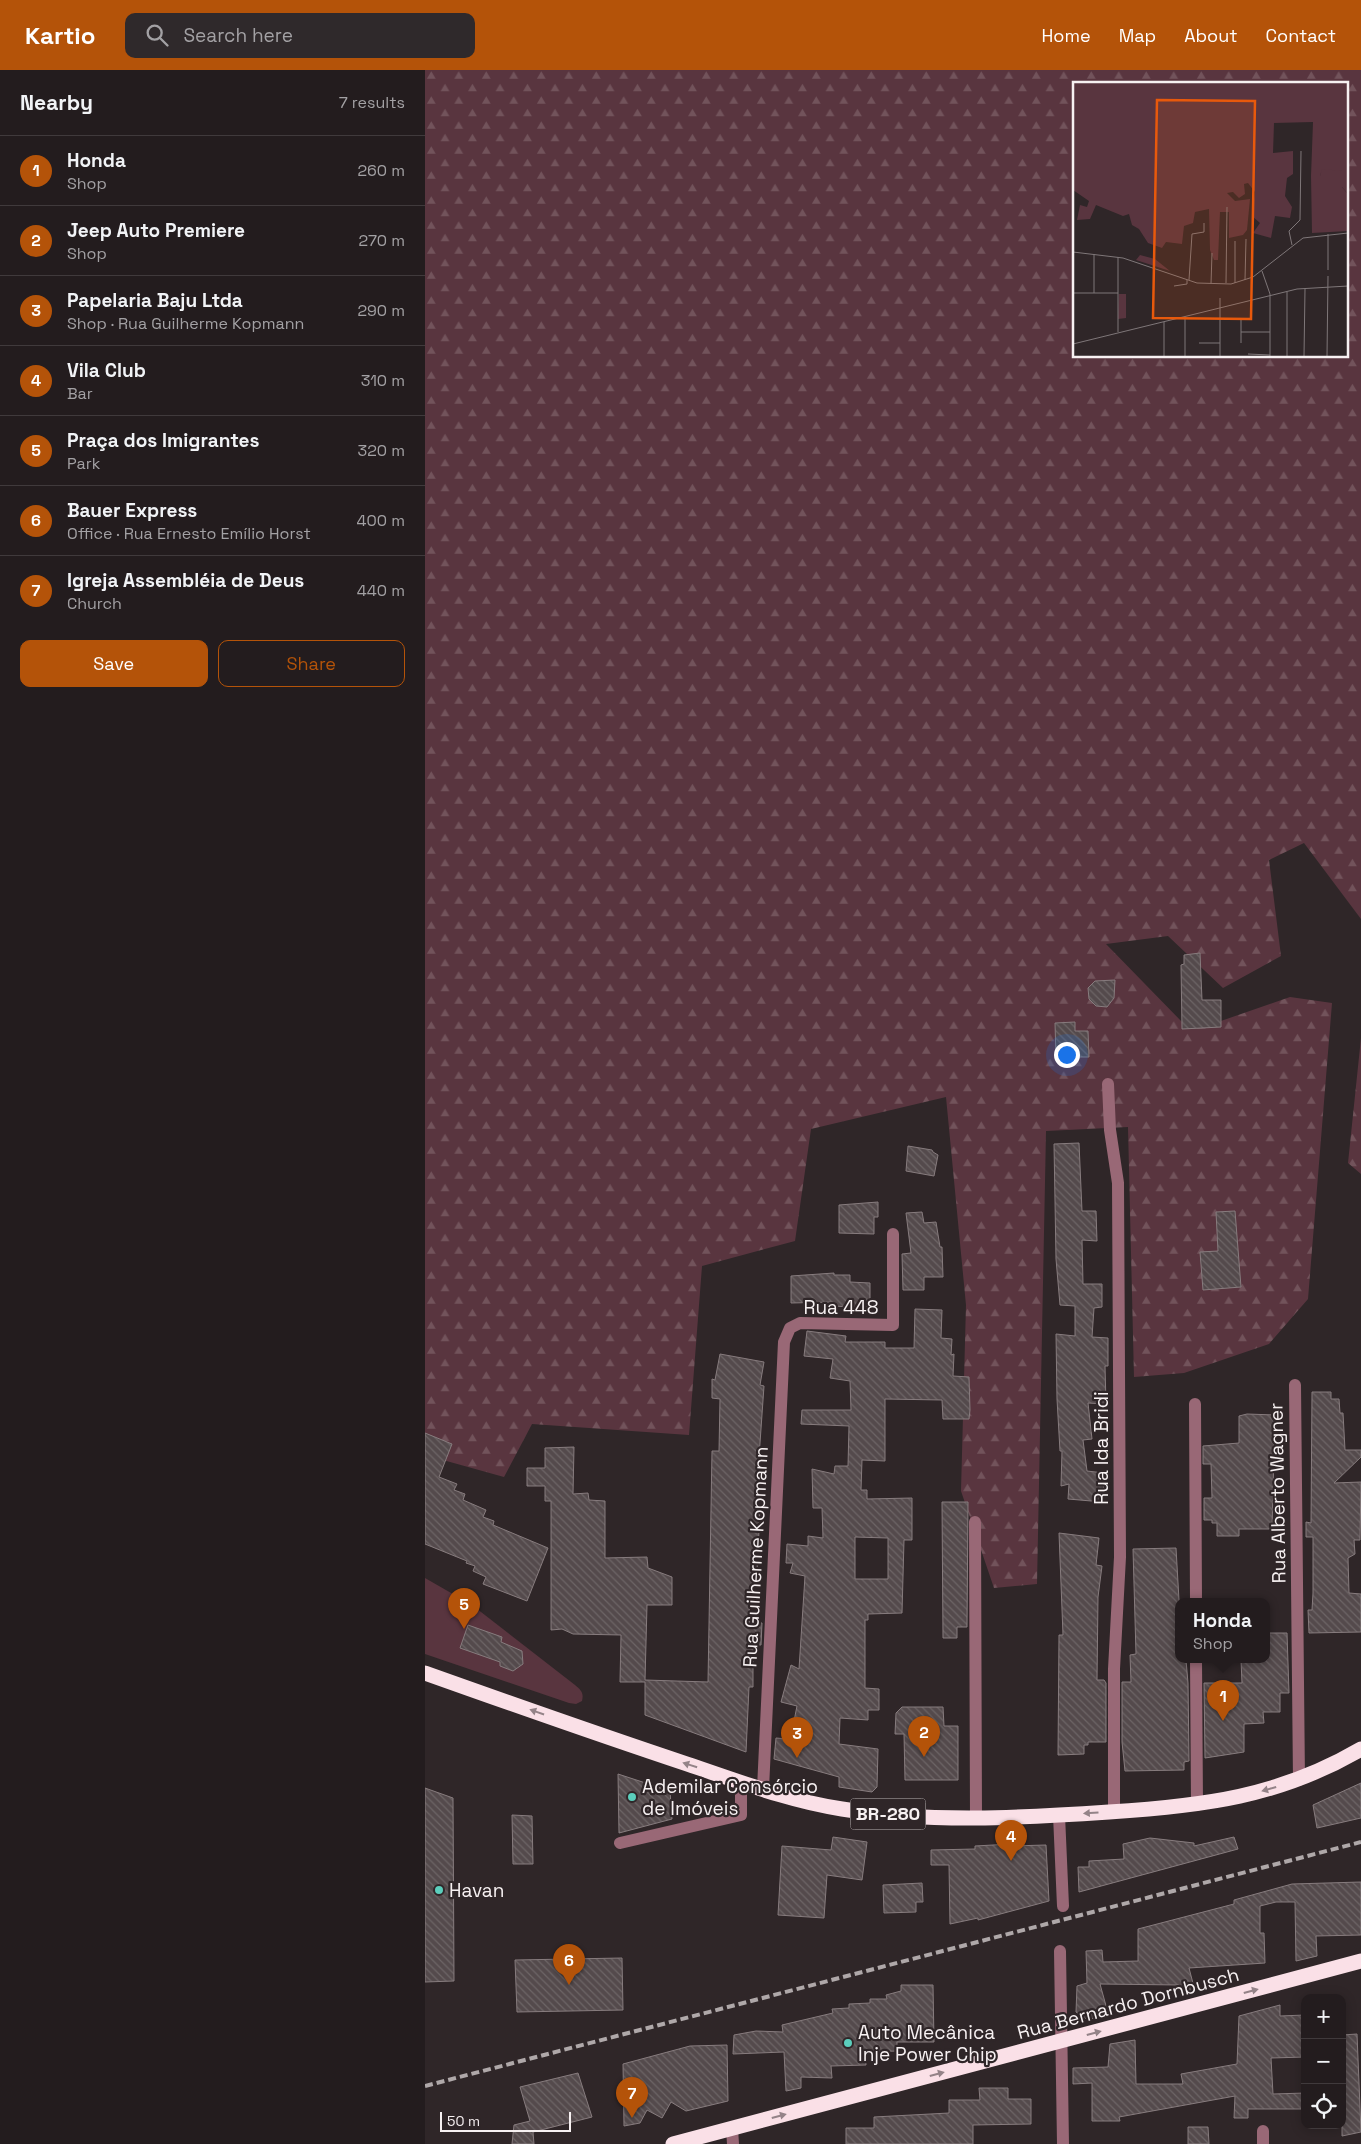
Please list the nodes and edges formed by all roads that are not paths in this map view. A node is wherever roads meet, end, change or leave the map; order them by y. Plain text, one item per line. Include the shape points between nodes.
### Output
1 (1108, 1084) dead end
2 (893, 1234) dead end
3 (789, 1328) joint
4 (1295, 1385) dead end
5 (1195, 1404) dead end
6 (975, 1522) dead end
7 (1196, 1598) edge
8 (1196, 1663) edge
9 (425, 1674) edge
10 (1361, 1749) edge
11 (1299, 1780) junction
12 (741, 1782) junction
13 (763, 1789) junction
14 (1197, 1806) junction
15 (1114, 1812) junction
16 (1059, 1815) junction
17 (977, 1818) junction
18 (620, 1843) dead end
19 (1063, 1906) dead end
20 (1060, 1951) dead end
21 (1361, 1961) edge
22 (1061, 2041) junction
23 (732, 2128) junction
24 (1263, 2131) dead end
25 (673, 2144) edge
26 (733, 2144) edge
27 (1063, 2144) edge
28 (1263, 2144) edge

1 - 15 street, Rua Ida Bridi via 1110,1130 1118,1183 1119,1557 1114,1669
2 - 3 street, Rua 448 via 893,1325 800,1323
3 - 13 street, Rua Guilherme Kopmann via 784,1342
4 - 11 street, Rua Alberto Wagner
5 - 7 street
6 - 17 street
8 - 14 street
12 -> 9 highway, BR-280
10 - 11 highway, BR-280
11 -> 14 highway, BR-280
12 - 13 highway, BR-280
12 - 18 street via 741,1816
13 - 17 highway, BR-280 via 841,1809
14 - 15 highway, BR-280
15 -> 16 highway, BR-280
16 - 17 highway, BR-280
16 - 19 street
20 - 22 street
22 -> 21 highway, Rua Bernardo Dornbusch
23 -> 22 highway, Rua Bernardo Dornbusch
22 - 27 street
23 - 25 highway, Rua Bernardo Dornbusch
23 - 26 street
24 - 28 street

